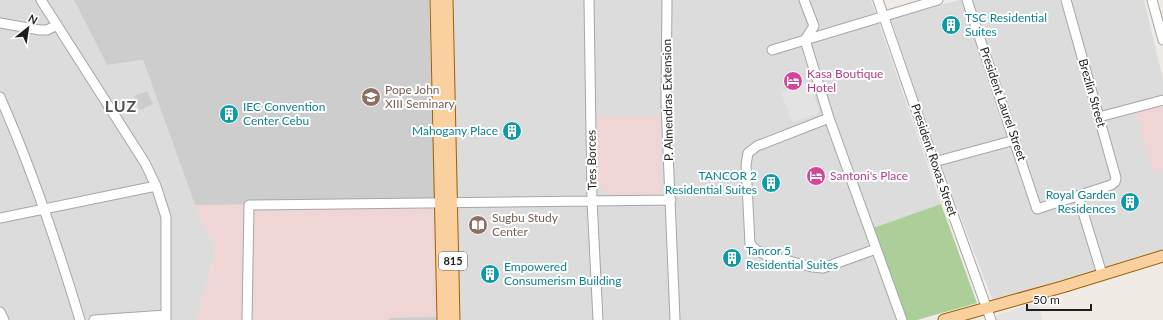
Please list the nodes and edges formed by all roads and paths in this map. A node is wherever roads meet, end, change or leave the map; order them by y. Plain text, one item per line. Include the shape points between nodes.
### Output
1 (41, 0) edge
2 (436, 0) edge
3 (447, 0) edge
4 (589, 0) edge
5 (667, 0) edge
6 (804, 0) edge
7 (878, 0) edge
8 (938, 0) edge
9 (967, 0) edge
10 (1066, 0) edge
11 (1152, 0) edge
12 (884, 15) junction
13 (0, 23) edge
14 (56, 25) junction
15 (805, 40) junction
16 (1163, 40) edge
17 (772, 50) dead end
18 (0, 97) edge
19 (1163, 100) edge
20 (1098, 117) junction
21 (830, 118) junction
22 (1015, 140) junction
23 (934, 162) junction
24 (156, 186) junction
25 (1078, 196) junction
26 (592, 200) junction
27 (671, 200) junction
28 (446, 203) junction
29 (44, 208) junction
30 (0, 218) edge
31 (876, 248) junction
32 (1163, 256) edge
33 (1102, 274) junction
34 (987, 308) junction
35 (0, 312) edge
36 (166, 317) edge
37 (4, 320) edge
38 (80, 320) edge
39 (94, 320) edge
40 (247, 320) edge
41 (443, 320) edge
42 (454, 320) edge
43 (598, 320) edge
44 (675, 320) edge
45 (902, 320) edge
46 (944, 320) edge
47 (991, 320) edge

1 - 14 street
2 - 28 main road, 815
3 - 28 main road, 815
4 - 26 street, Tres Borces
5 - 27 street, P. Almendras Extension via 666,102
6 - 15 street via 814,26
7 - 12 street, President Roxas Street
8 - 12 street
9 - 22 street, President Laurel Street
10 - 20 street, Brezlin Street
11 - 16 street
12 - 15 street
12 - 23 street, President Roxas Street
13 - 14 street via 40,30 48,30
14 - 24 street
15 - 17 street
15 - 21 street
18 - 29 street via 22,147
19 - 20 street
20 - 25 street, Brezlin Street via 1116,178 1111,185
21 - 31 street
21 - 31 street via 757,146 748,153 746,166 750,244 766,255 823,268
22 - 23 street
22 - 25 street, President Laurel Street via 1037,209
23 - 34 street, President Roxas Street
24 - 29 street
24 - 36 street via 166,217
25 - 33 street
26 - 27 street
26 - 28 street
26 - 43 street, Tres Borces
27 - 44 street, P. Almendras Extension
28 - 40 street via 249,205
28 - 41 main road, 815
28 - 42 main road, 815
29 - 30 street
29 - 38 street
31 - 45 street
32 - 33 main road
33 - 34 main road
34 - 46 main road
34 - 47 street, President Roxas Street
35 - 37 street
36 - 39 street

